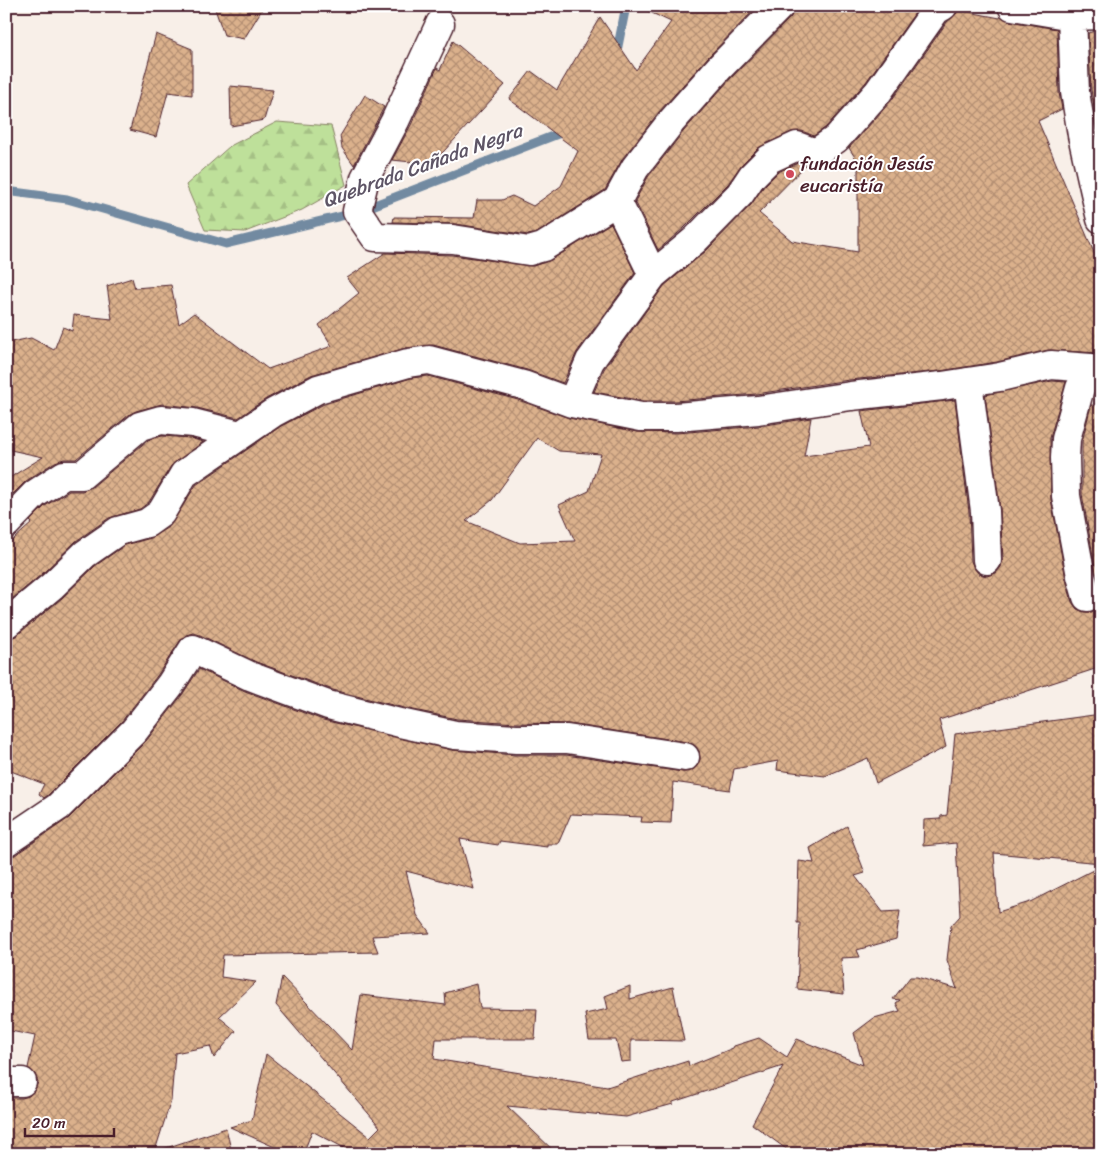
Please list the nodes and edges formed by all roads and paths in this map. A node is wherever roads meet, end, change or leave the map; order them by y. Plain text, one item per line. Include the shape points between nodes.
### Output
1 (780, 6) edge
2 (943, 6) edge
3 (1012, 6) edge
4 (1071, 11) edge
5 (1101, 15) edge
6 (440, 24) dead end
7 (616, 201) junction
8 (1101, 219) edge
9 (653, 275) junction
10 (1096, 369) edge
11 (968, 382) junction
12 (572, 403) junction
13 (240, 435) junction
14 (6, 524) edge
15 (987, 560) dead end
16 (1087, 598) dead end
17 (6, 624) edge
18 (685, 757) dead end
19 (6, 842) edge

1 - 7 street via 671,122 634,168
2 - 9 street via 936,10 878,92 836,139 820,150 813,152 797,146 769,160 695,240
3 - 4 street
4 - 5 street
4 - 8 street via 1082,135
6 - 7 street via 365,178 357,211 375,237 453,238 529,251 543,247
7 - 9 street
9 - 12 street via 590,361
10 - 11 street via 1051,365
10 - 16 street via 1080,388 1066,439 1065,458 1066,496
11 - 12 street via 758,410 676,417 641,417
11 - 15 street via 985,511
12 - 13 street via 524,385 429,360 318,388
13 - 14 street via 193,423 161,420 140,426 82,475 64,475 35,494
13 - 17 street via 184,474 161,513 147,524 118,531 85,554
18 - 19 street via 567,739 455,735 400,723 328,704 250,676 193,649 134,731 58,807

